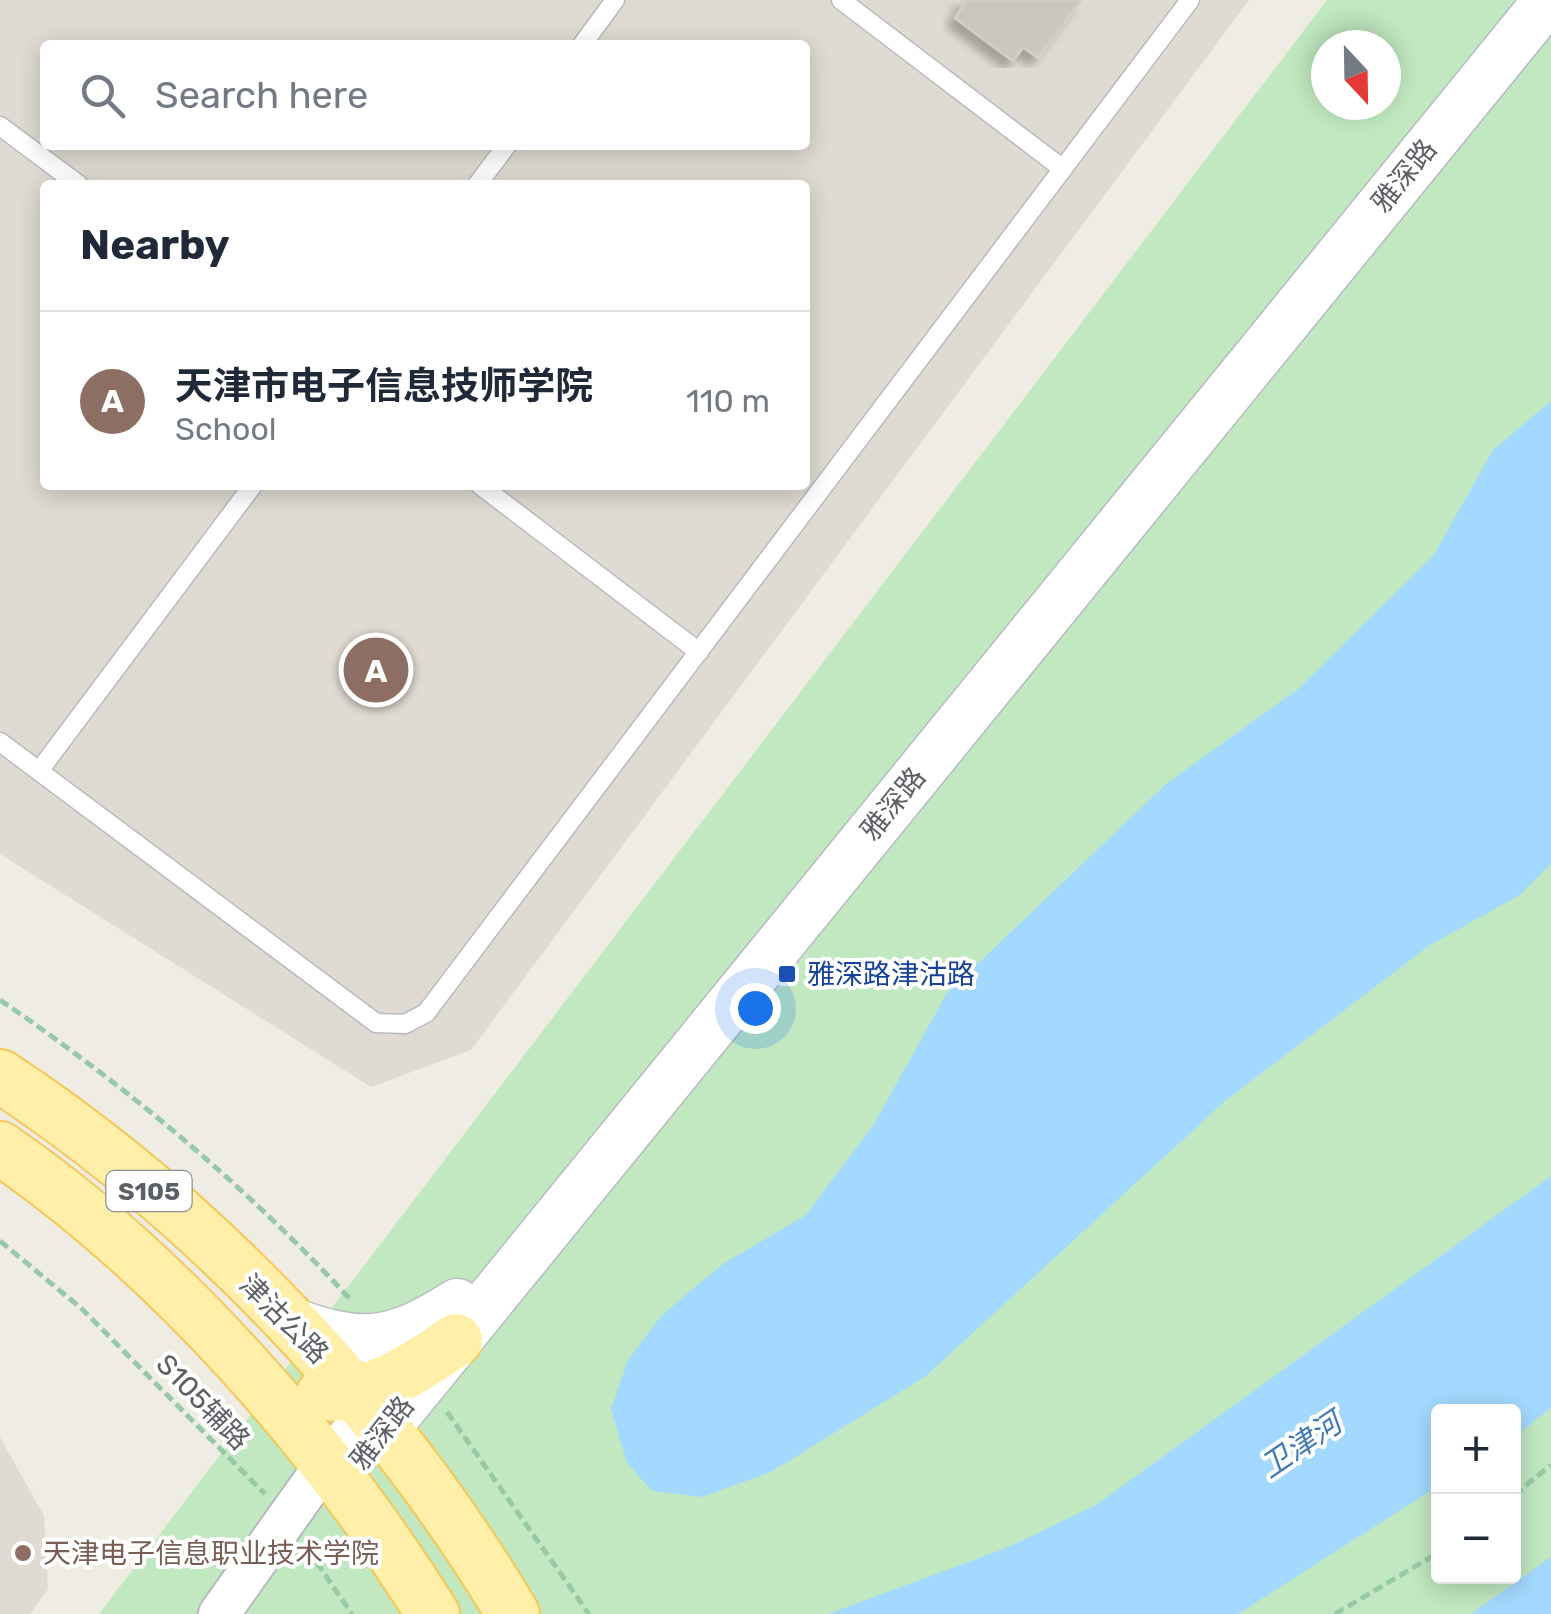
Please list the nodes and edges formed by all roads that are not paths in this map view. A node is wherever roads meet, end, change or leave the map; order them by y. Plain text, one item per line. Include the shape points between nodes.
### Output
1 (615, 0) edge
2 (841, 0) edge
3 (1190, 0) edge
4 (1513, 0) edge
5 (1548, 0) edge
6 (586, 40) edge
7 (0, 126) edge
8 (503, 150) edge
9 (1063, 168) junction
10 (73, 180) edge
11 (481, 180) edge
12 (249, 490) edge
13 (487, 490) edge
14 (698, 652) junction
15 (0, 742) edge
16 (39, 771) junction
17 (0, 1076) edge
18 (0, 1148) edge
19 (287, 1320) junction
20 (457, 1322) junction
21 (242, 1363) junction
22 (378, 1401) junction
23 (335, 1473) junction
24 (293, 1528) junction
25 (219, 1614) edge
26 (245, 1614) edge
27 (433, 1614) edge
28 (513, 1614) edge

1 - 6 lane
2 - 9 lane
3 - 9 lane
4 - 20 main road, 雅深路
5 - 20 main road, 雅深路
7 - 10 lane
8 - 11 lane
9 - 14 lane
12 - 16 lane
13 - 14 lane
14 - 16 lane via 426,1013 405,1024 376,1022
15 - 16 lane
17 - 19 main road, 津沽公路 / S105 via 56,1112 187,1223
18 - 21 main road, S105 via 131,1255
19 - 20 main road via 329,1336 386,1339
19 - 22 main road, 津沽公路 / S105
20 - 22 main road
21 - 22 main road via 310,1392
21 - 23 main road, S105
22 - 23 street, 雅深路
22 - 28 main road, 津沽公路 / S105
23 - 24 street, 雅深路
23 - 27 main road, S105
24 - 25 street, 雅深路
24 - 26 street, 雅深路

